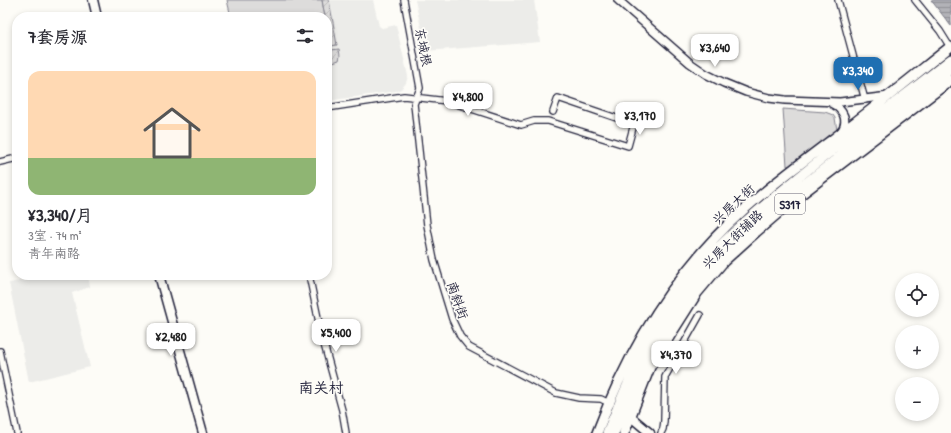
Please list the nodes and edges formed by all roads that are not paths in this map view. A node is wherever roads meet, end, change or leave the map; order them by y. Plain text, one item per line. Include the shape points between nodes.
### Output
1 (93, 0) edge
2 (404, 0) edge
3 (618, 0) edge
4 (838, 0) edge
5 (915, 0) edge
6 (96, 12) edge
7 (950, 46) edge
8 (951, 59) edge
9 (951, 69) edge
10 (951, 80) edge
11 (919, 84) junction
12 (889, 96) junction
13 (417, 97) junction
14 (865, 100) junction
15 (829, 102) junction
16 (332, 107) edge
17 (553, 112) dead end
18 (893, 125) junction
19 (876, 128) junction
20 (837, 136) junction
21 (12, 159) edge
22 (0, 162) edge
23 (779, 180) junction
24 (758, 210) junction
25 (160, 280) edge
26 (310, 280) edge
27 (676, 285) junction
28 (671, 307) junction
29 (700, 315) dead end
30 (655, 338) junction
31 (636, 346) junction
32 (0, 350) edge
33 (657, 356) junction
34 (608, 402) junction
35 (623, 411) junction
36 (17, 433) edge
37 (204, 433) edge
38 (346, 433) edge
39 (597, 433) edge
40 (607, 433) edge
41 (614, 433) edge
42 (624, 433) edge
43 (650, 433) edge
44 (661, 433) edge

1 - 6 main road
2 - 13 street, 东城根 via 420,88
3 - 15 street via 690,63 724,83 768,98
4 - 14 street
5 - 7 street
7 - 12 main road, 兴房大街 / S317
8 - 11 main road, 兴房大街 / S317
9 - 19 main road, 兴房大街 / S317
10 - 18 main road, 兴房大街辅路 / S317
11 - 12 main road
11 - 24 main road, 兴房大街 / S317
12 - 14 street
12 - 20 main road, 兴房大街 / S317
13 - 16 street via 404,96
13 - 17 street via 447,101 521,125 534,121 548,121 628,146 634,124 558,98
13 - 34 street, 南斜街 via 414,104 427,225 434,260 452,319 460,336 469,347 556,393
14 - 15 street
15 - 20 street via 841,109 844,116 845,125
18 - 19 main road
18 - 33 main road, 兴房大街辅路 / S317 via 791,202 724,261 697,293
19 - 30 main road, 兴房大街 / S317 via 751,226 690,290
20 - 23 main road, 兴房大街 / S317
21 - 22 street
23 - 24 main road
23 - 27 main road, 兴房大街 / S317 via 704,250
24 - 28 main road, 兴房大街 / S317 via 714,251 686,284
25 - 37 main road
26 - 38 street
27 - 28 main road
27 - 31 main road, 兴房大街 / S317
28 - 30 main road, 兴房大街 / S317
29 - 44 street via 665,377 664,420
30 - 31 main road
30 - 33 main road
30 - 35 main road, 兴房大街 / S317
31 - 34 main road, 兴房大街 / S317
32 - 36 street
33 - 35 main road, 兴房大街辅路 / S317
34 - 35 street, 南斜街
34 - 39 main road, 兴房大街 / S317
35 - 40 main road, 兴房大街 / S317
35 - 41 main road, 兴房大街 / S317
35 - 42 main road, 兴房大街辅路 / S317
35 - 43 main road

